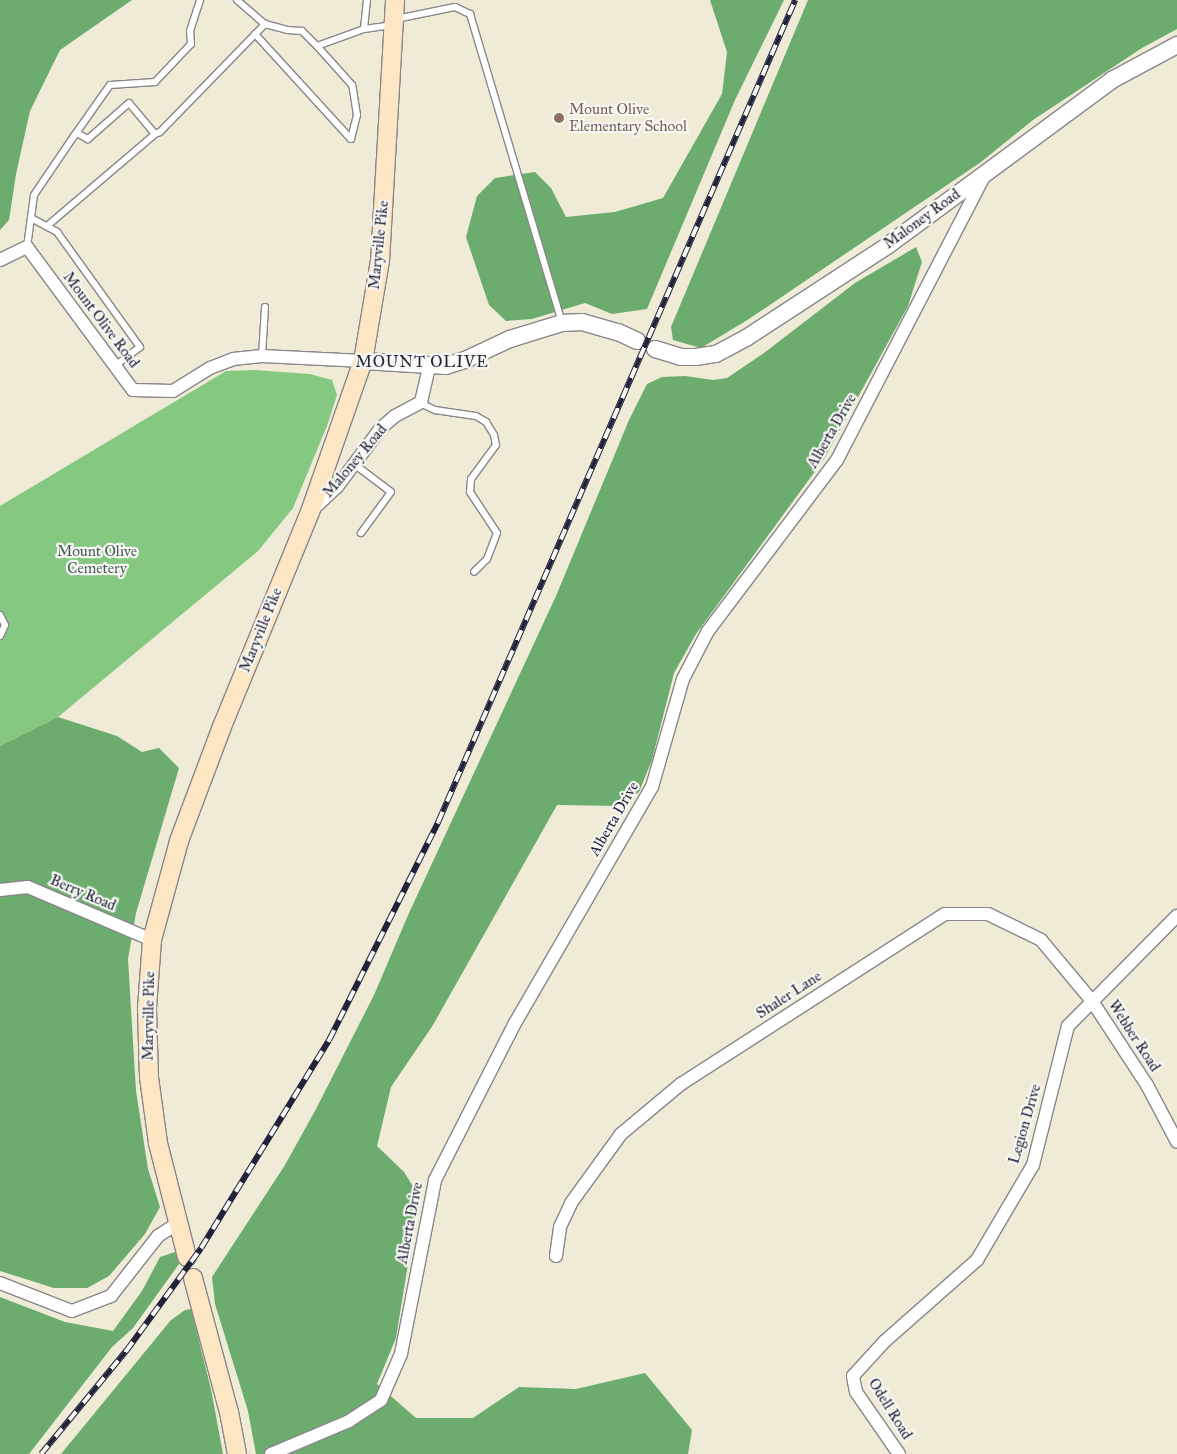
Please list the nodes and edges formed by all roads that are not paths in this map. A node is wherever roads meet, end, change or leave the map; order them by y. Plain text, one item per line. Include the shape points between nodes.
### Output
1 (200, 0) edge
2 (237, 0) edge
3 (367, 0) edge
4 (395, 0) edge
5 (393, 22) junction
6 (265, 24) junction
7 (364, 29) junction
8 (255, 34) junction
9 (1177, 45) edge
10 (317, 46) junction
11 (76, 133) junction
12 (155, 134) junction
13 (987, 171) junction
14 (31, 218) junction
15 (47, 226) junction
16 (27, 247) junction
17 (0, 260) edge
18 (265, 307) dead end
19 (562, 323) junction
20 (637, 341) dead end
21 (655, 349) dead end
22 (262, 356) junction
23 (363, 361) junction
24 (430, 364) junction
25 (115, 366) junction
26 (420, 402) junction
27 (354, 464) junction
28 (310, 512) junction
29 (361, 533) dead end
30 (474, 572) dead end
31 (0, 615) edge
32 (0, 636) edge
33 (0, 890) edge
34 (1177, 916) edge
35 (152, 940) junction
36 (1092, 1001) junction
37 (1177, 1142) edge
38 (178, 1223) junction
39 (556, 1256) dead end
40 (187, 1257) dead end
41 (193, 1278) dead end
42 (0, 1283) edge
43 (853, 1380) joint
44 (237, 1454) edge
45 (271, 1454) edge
46 (899, 1454) edge

1 - 11 lane via 190,32 191,44 155,82 110,85
2 - 6 lane
3 - 7 lane
4 - 5 main road, Maryville Pike
5 - 7 lane
5 - 19 lane via 455,7 470,14
5 - 23 main road, Maryville Pike via 380,261
6 - 8 lane
6 - 10 lane via 302,31
7 - 10 lane
8 - 10 lane via 351,139 357,115 352,84
8 - 12 lane
9 - 13 street, Maloney Road via 1112,80
11 - 12 lane via 88,139 129,103
11 - 14 lane via 34,195
12 - 15 lane
13 - 21 street, Maloney Road via 887,246 746,338 716,354 681,357
13 - 45 street, Alberta Drive via 837,460 708,630 683,679 652,787 515,1023 435,1180 401,1354 381,1400 349,1421
14 - 15 lane
14 - 16 lane
15 - 25 lane via 57,232 140,347
16 - 17 street
16 - 25 street, Mount Olive Road
18 - 22 lane
19 - 20 street via 582,322
19 - 24 street via 510,339 446,366
22 - 23 street, Mount Olive Road
22 - 25 street, Mount Olive Road via 233,359 210,368 173,391 133,390
23 - 24 street
23 - 28 main road, Maryville Pike
24 - 26 street
26 - 27 street, Maloney Road via 381,428
26 - 30 lane via 434,410 476,416 486,422 494,435 496,446 471,479 470,492 497,533 487,559
27 - 28 street, Maloney Road
27 - 29 lane via 391,492
28 - 35 main road, Maryville Pike via 179,841
31 - 32 lane via 5,625
33 - 35 street, Berry Road via 28,887
34 - 36 street, Legion Drive
35 - 38 main road, Maryville Pike via 147,1008 149,1076 158,1143
36 - 37 street, Webber Road via 1147,1085
36 - 39 street, Shaler Lane via 1041,940 988,914 946,914 680,1084 621,1134 571,1203 560,1227
36 - 43 street, Legion Drive via 1068,1026 1034,1165 977,1260 885,1341 856,1371
38 - 40 main road, Maryville Pike
38 - 42 street via 158,1236 111,1296 72,1311
41 - 44 main road
43 - 46 street, Odell Road via 856,1392

